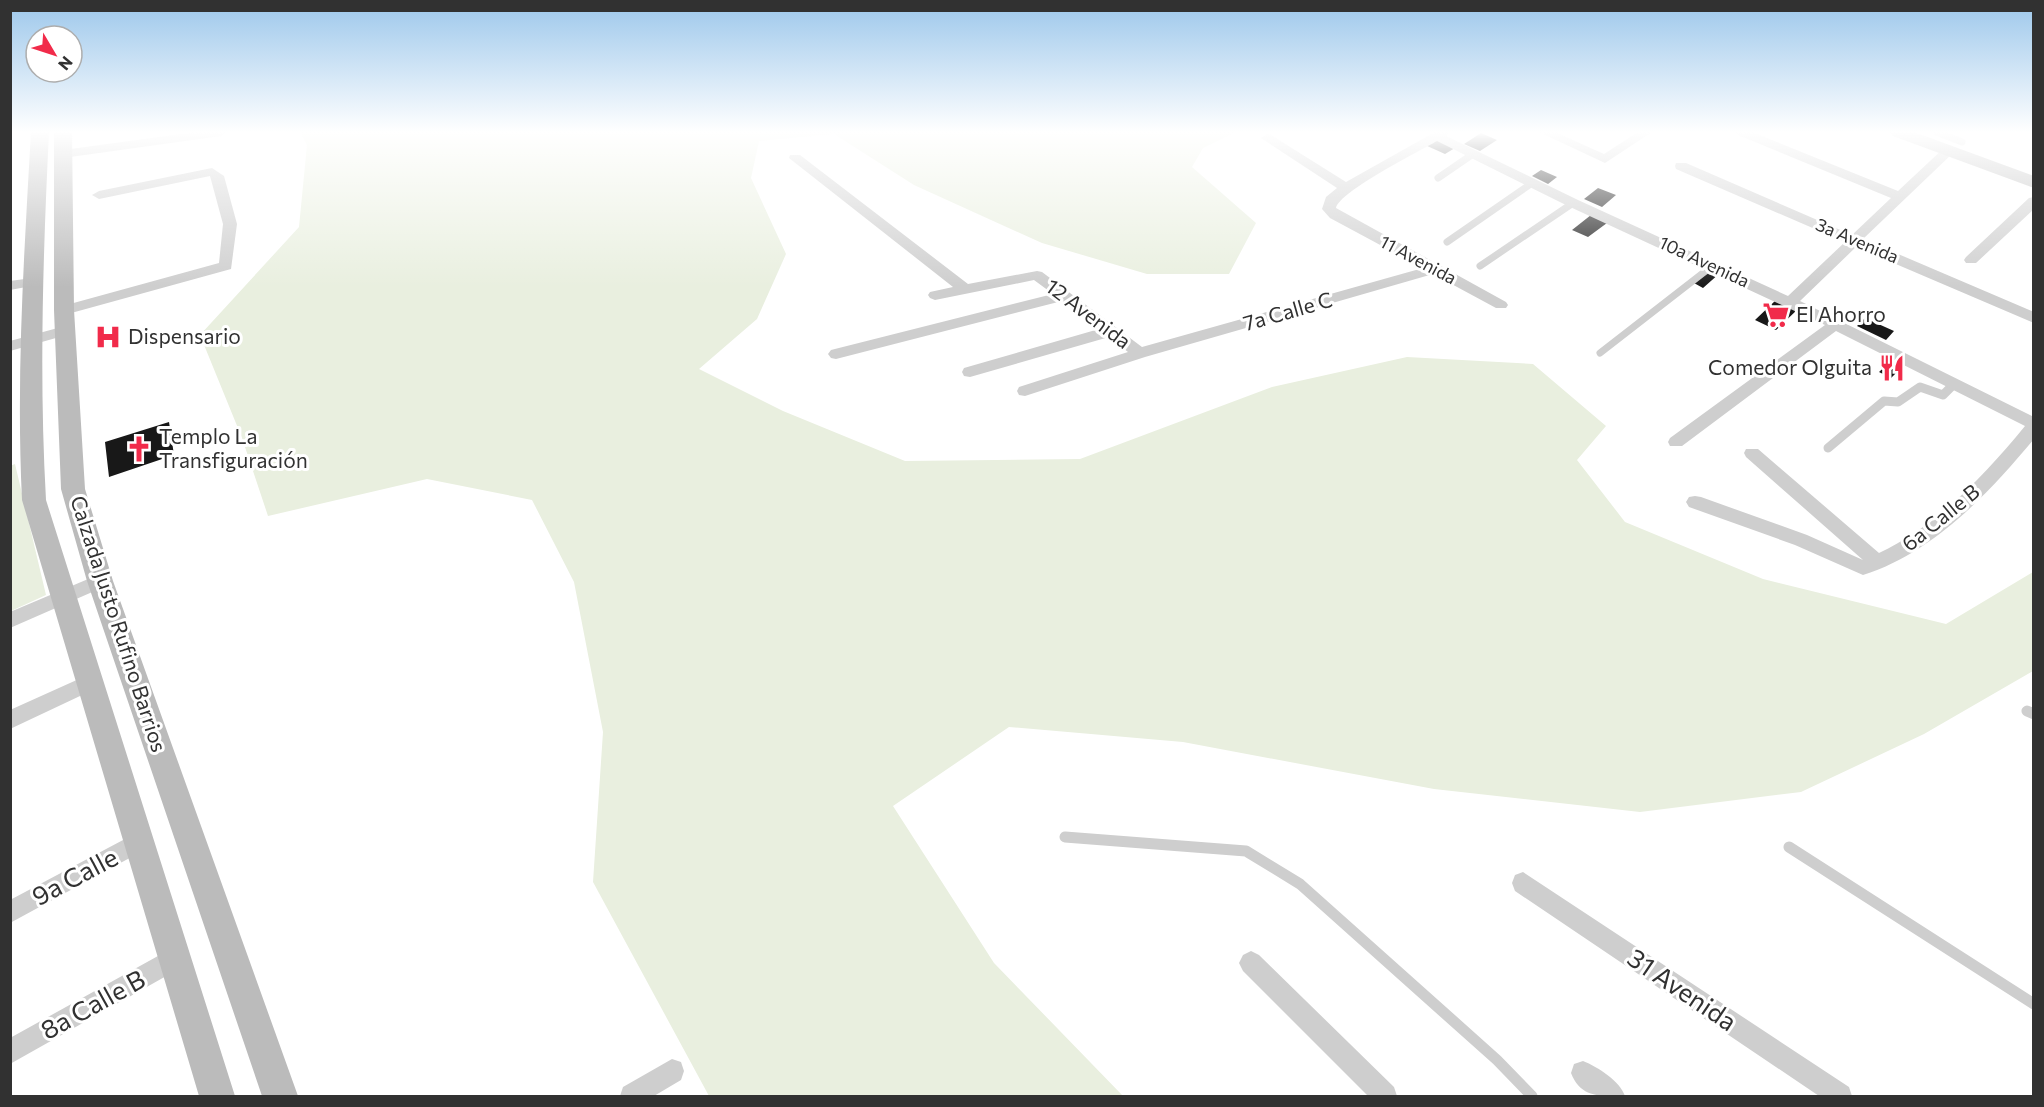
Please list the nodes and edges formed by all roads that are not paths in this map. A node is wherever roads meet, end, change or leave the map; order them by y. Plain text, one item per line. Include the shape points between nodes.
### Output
1 (34, 184) edge
2 (63, 184) edge
3 (155, 184) edge
4 (220, 184) edge
5 (828, 184) edge
6 (1339, 184) edge
7 (1354, 184) edge
8 (1531, 184) edge
9 (1533, 184) edge
10 (1723, 184) edge
11 (1870, 184) edge
12 (1914, 184) edge
13 (1346, 188) junction
14 (99, 195) dead end
15 (1900, 196) junction
16 (2034, 201) edge
17 (1573, 203) junction
18 (1855, 240) junction
19 (1447, 242) dead end
20 (1971, 260) dead end
21 (1480, 266) dead end
22 (1712, 266) junction
23 (1436, 269) junction
24 (21, 284) edge
25 (964, 288) junction
26 (935, 294) dead end
27 (1065, 296) junction
28 (1790, 302) junction
29 (1501, 305) dead end
30 (2034, 318) edge
31 (65, 320) junction
32 (1835, 325) junction
33 (1111, 331) junction
34 (21, 343) edge
35 (1140, 353) junction
36 (1600, 353) dead end
37 (836, 354) dead end
38 (970, 372) dead end
39 (1953, 385) junction
40 (1025, 391) dead end
41 (2034, 426) edge
42 (1676, 442) dead end
43 (1828, 448) dead end
44 (1752, 453) dead end
45 (1695, 502) dead end
46 (1877, 562) junction
47 (100, 581) junction
48 (64, 598) junction
49 (10, 621) edge
50 (90, 682) junction
51 (10, 720) edge
52 (1065, 837) dead end
53 (140, 841) junction
54 (1789, 847) dead end
55 (1523, 883) dead end
56 (10, 912) edge
57 (176, 958) junction
58 (1251, 963) dead end
59 (2034, 1004) edge
60 (10, 1052) edge
61 (672, 1071) dead end
62 (1583, 1072) dead end
63 (217, 1096) edge
64 (280, 1096) edge
65 (632, 1096) edge
66 (1385, 1096) edge
67 (1532, 1096) edge
68 (1613, 1096) edge
69 (1840, 1096) edge

1 - 24 street, Calzada Justo Rufino Barrios
2 - 31 street, Calzada Justo Rufino Barrios
3 - 14 street
4 - 31 street via 230,224 226,266
5 - 25 street
6 - 13 street
7 - 13 street
8 - 19 lane
9 - 17 street, 10a Avenida
10 - 18 street, 3a Avenida
11 - 15 street
12 - 15 street
13 - 23 street, 11 Avenida via 1331,200 1329,209 1335,215
15 - 18 street
16 - 20 street
17 - 21 lane
17 - 22 street, 10a Avenida
18 - 28 street
18 - 30 street, 3a Avenida
22 - 28 street, 10a Avenida
22 - 36 lane
23 - 29 street, 11 Avenida
23 - 35 street, 7a Calle C
24 - 34 street, Calzada Justo Rufino Barrios
25 - 26 street
25 - 27 street, 12 Avenida via 1037,275
27 - 33 street, 12 Avenida
27 - 37 street
28 - 32 street, 10a Avenida
31 - 34 street
31 - 47 street, Calzada Justo Rufino Barrios via 73,489
32 - 39 street, 10a Avenida
32 - 42 street
33 - 35 street, 12 Avenida
33 - 38 street
34 - 48 street, Calzada Justo Rufino Barrios via 34,500
35 - 40 street, 7a Calle C
39 - 41 street, 10a Avenida
39 - 43 lane via 1943,395 1925,387 1898,402 1884,400
41 - 46 street, 6a Calle B via 1982,486 1912,546
44 - 46 street
45 - 46 street, 6a Calle B via 1863,567
47 - 48 street
47 - 64 street, Calzada Justo Rufino Barrios
48 - 49 street
48 - 50 street, Calzada Justo Rufino Barrios
50 - 51 street
50 - 53 street, Calzada Justo Rufino Barrios
52 - 67 lane via 1246,851 1300,884
53 - 56 street, 9a Calle
53 - 57 street, Calzada Justo Rufino Barrios
54 - 59 lane
55 - 69 street, 31 Avenida
57 - 60 street, 8a Calle B
57 - 63 street, Calzada Justo Rufino Barrios
58 - 66 street
61 - 65 street
62 - 68 street

